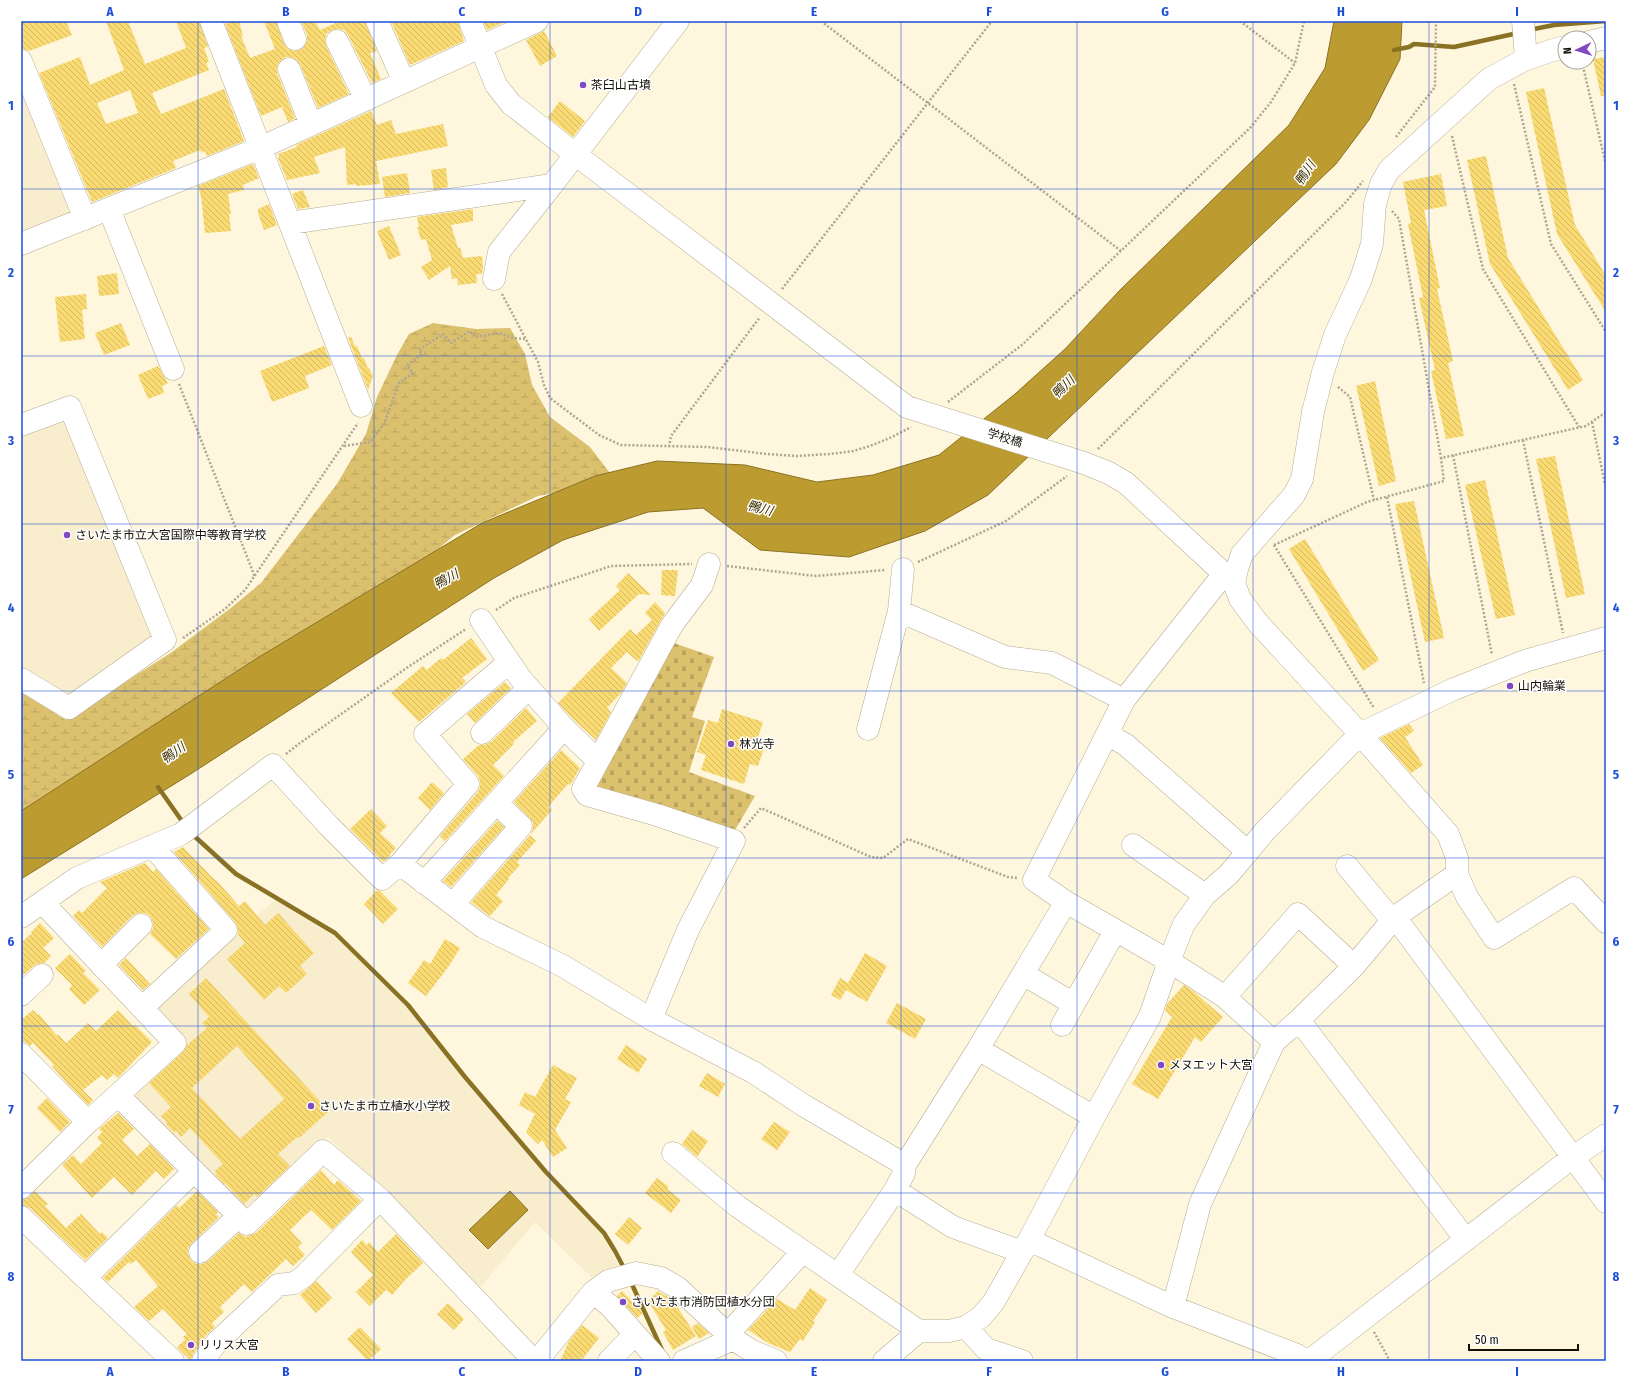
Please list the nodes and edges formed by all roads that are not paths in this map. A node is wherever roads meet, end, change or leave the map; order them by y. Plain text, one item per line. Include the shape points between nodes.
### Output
1 (212, 21) edge
2 (377, 21) edge
3 (470, 21) edge
4 (537, 21) edge
5 (678, 21) edge
6 (1523, 21) edge
7 (337, 41) dead end
8 (480, 47) junction
9 (1557, 49) edge
10 (21, 61) edge
11 (1518, 64) junction
12 (289, 69) dead end
13 (404, 82) junction
14 (366, 100) junction
15 (311, 125) junction
16 (260, 148) junction
17 (575, 154) junction
18 (552, 185) junction
19 (109, 209) junction
20 (85, 219) junction
21 (290, 223) junction
22 (21, 244) edge
23 (494, 279) road end
24 (173, 369) road end
25 (361, 406) road end
26 (21, 425) edge
27 (709, 564) road end
28 (904, 569) road end
29 (1229, 579) junction
30 (899, 611) junction
31 (481, 620) road end
32 (1606, 638) edge
33 (509, 662) junction
34 (21, 679) edge
35 (529, 688) junction
36 (1124, 700) junction
37 (564, 728) junction
38 (868, 730) dead end
39 (482, 732) dead end
40 (1107, 734) junction
41 (1360, 734) junction
42 (598, 761) junction
43 (496, 803) junction
44 (1133, 845) dead end
45 (152, 846) junction
46 (1248, 852) junction
47 (400, 864) junction
48 (1347, 865) dead end
49 (1457, 874) junction
50 (424, 883) junction
51 (1205, 895) junction
52 (1066, 902) junction
53 (43, 903) junction
54 (453, 904) junction
55 (21, 917) edge
56 (1395, 917) junction
57 (1606, 922) edge
58 (140, 925) dead end
59 (1115, 930) junction
60 (1169, 961) junction
61 (101, 964) junction
62 (1354, 966) junction
63 (1023, 974) junction
64 (42, 975) dead end
65 (21, 995) edge
66 (1225, 996) junction
67 (1074, 1004) junction
68 (142, 1008) junction
69 (651, 1019) junction
70 (1299, 1020) junction
71 (1062, 1025) dead end
72 (1274, 1042) junction
73 (978, 1049) junction
74 (21, 1054) edge
75 (118, 1096) junction
76 (1094, 1117) junction
77 (88, 1122) junction
78 (1606, 1134) edge
79 (673, 1153) dead end
80 (1573, 1157) junction
81 (905, 1165) junction
82 (194, 1172) junction
83 (21, 1188) edge
84 (895, 1190) junction
85 (380, 1199) junction
86 (1606, 1202) edge
87 (239, 1216) junction
88 (21, 1217) edge
89 (1466, 1240) junction
90 (1025, 1246) junction
91 (803, 1251) junction
92 (200, 1252) dead end
93 (838, 1275) junction
94 (86, 1277) junction
95 (593, 1292) junction
96 (1173, 1307) junction
97 (966, 1327) junction
98 (919, 1331) junction
99 (634, 1334) junction
100 (731, 1337) junction
101 (1008, 1359) edge
102 (173, 1361) edge
103 (203, 1361) edge
104 (535, 1361) edge
105 (609, 1361) edge
106 (659, 1361) edge
107 (684, 1361) edge
108 (776, 1361) edge
109 (884, 1361) edge
110 (1308, 1361) edge

1 - 16 street
2 - 13 street
3 - 8 street, 学校橋
4 - 8 street
5 - 17 street
6 - 11 street
7 - 14 street
8 - 13 street
8 - 17 street, 学校橋 via 496,85 511,104
9 - 11 street
10 - 20 street
11 - 29 street via 1489,79 1389,170 1381,184 1375,204 1372,244 1360,279 1335,335 1323,372 1313,412 1302,479 1269,537 1242,554 1237,569
12 - 15 street
13 - 14 street
14 - 15 street
15 - 16 street
16 - 19 street
16 - 21 street
17 - 18 street
17 - 29 street, 学校橋 via 907,407 1109,473 1126,483
18 - 21 street
18 - 23 street via 499,252
19 - 20 street
19 - 24 street
20 - 22 street
21 - 25 street
26 - 34 street via 70,407 165,640 69,708
27 - 42 street via 702,585 672,625
28 - 30 street
29 - 36 street
29 - 41 street via 1257,622
30 - 36 street via 1004,657 1052,663
30 - 38 street
31 - 33 street
32 - 41 street via 1525,661 1428,701
33 - 35 street
33 - 47 street via 425,734 468,784
35 - 37 street
35 - 39 street
36 - 40 street
37 - 42 street
37 - 43 street
40 - 46 street via 1126,745
40 - 52 street via 1034,880
41 - 46 street via 1266,830
41 - 49 street via 1448,834 1457,858
42 - 69 street via 583,789 587,795 657,814 734,841 688,930
43 - 50 street
43 - 54 street via 521,826
44 - 51 street
45 - 47 street via 181,834 272,765 382,879
45 - 53 street via 77,878
45 - 68 street via 226,930
46 - 51 street via 1229,874
47 - 50 street
48 - 56 street via 1386,913
49 - 56 street
49 - 57 street via 1467,897 1494,938 1574,888
50 - 54 street
51 - 60 street via 1184,924
52 - 59 street
52 - 63 street
53 - 55 street
53 - 61 street
54 - 69 street via 483,927 563,966
56 - 62 street
56 - 80 street
58 - 61 street
59 - 60 street
59 - 67 street
60 - 66 street
60 - 76 street via 1150,1016
61 - 68 street
62 - 66 street via 1298,914
62 - 70 street
63 - 67 street
63 - 73 street
64 - 65 street
66 - 72 street
67 - 71 street
68 - 75 street via 176,1043
69 - 81 street via 753,1072 803,1105
70 - 72 street
70 - 89 street
72 - 96 street via 1200,1204
73 - 76 street
73 - 81 street
74 - 77 street
75 - 77 street
75 - 82 street
76 - 90 street
77 - 83 street
78 - 80 street
79 - 91 street via 737,1206
80 - 86 street
80 - 89 street
81 - 84 street via 904,1173
82 - 87 street
82 - 94 street
84 - 90 street via 953,1227
84 - 93 street
85 - 87 street via 324,1151 247,1224
85 - 103 street via 303,1277 294,1283 278,1285 217,1342
85 - 104 street
87 - 92 street
88 - 94 street
89 - 110 street
90 - 96 street
90 - 97 street via 993,1303 981,1317
91 - 93 street
91 - 100 street
93 - 98 street
94 - 102 street
95 - 99 street via 610,1306
95 - 100 street via 608,1281 636,1273 661,1278 678,1288
95 - 104 street
96 - 110 street
97 - 98 street via 949,1331
97 - 101 street via 986,1349
98 - 109 street
99 - 105 street
99 - 106 street
100 - 107 street
100 - 108 street via 752,1351

